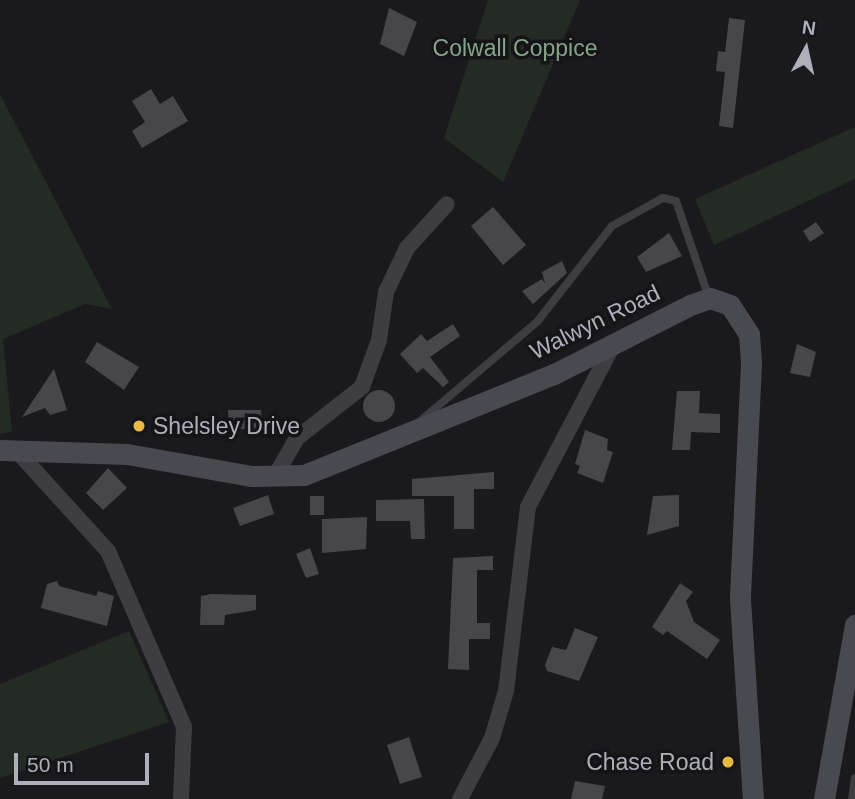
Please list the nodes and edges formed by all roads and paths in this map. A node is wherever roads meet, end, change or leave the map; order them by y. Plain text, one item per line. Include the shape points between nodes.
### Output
1 (447, 204) dead end
2 (710, 298) junction
3 (612, 346) junction
4 (404, 436) junction
5 (8, 450) edge
6 (275, 476) junction
7 (855, 625) edge
8 (855, 778) edge
9 (181, 799) edge
10 (460, 799) edge
11 (753, 799) edge
12 (824, 799) edge
13 (852, 799) edge

1 - 6 street via 407,248 386,292 379,340 362,387 297,438
2 - 3 main road, Walwyn Road
2 - 4 lane via 676,201 663,198 612,226 537,322
2 - 11 main road via 730,305 749,334 740,599
3 - 4 main road, Walwyn Road
3 - 10 street via 528,507 506,691 492,738
4 - 6 main road, Walwyn Road via 304,475
5 - 6 main road, Walwyn Road via 127,454
5 - 9 street via 108,551 184,727
7 - 12 main road
8 - 13 lane

